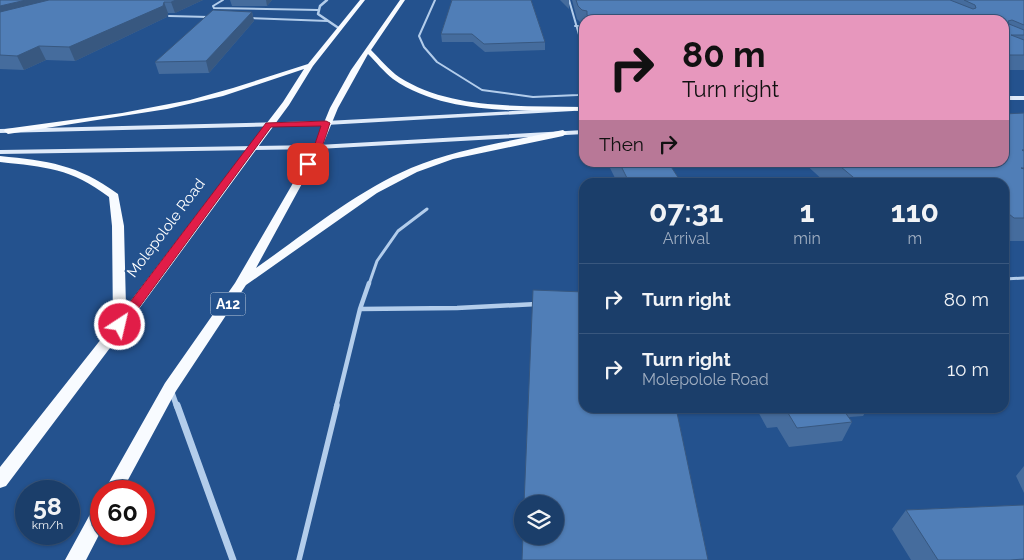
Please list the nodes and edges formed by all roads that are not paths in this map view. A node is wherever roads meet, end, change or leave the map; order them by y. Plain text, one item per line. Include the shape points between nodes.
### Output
1 (223, 0) edge
2 (327, 0) edge
3 (363, 0) edge
4 (403, 0) edge
5 (435, 0) edge
6 (569, 0) edge
7 (318, 10) junction
8 (169, 16) edge
9 (209, 17) edge
10 (249, 18) edge
11 (328, 21) junction
12 (575, 26) junction
13 (579, 26) edge
14 (340, 29) junction
15 (579, 38) edge
16 (368, 50) junction
17 (310, 65) junction
18 (579, 94) edge
19 (1009, 98) edge
20 (1024, 98) edge
21 (579, 109) edge
22 (579, 109) edge
23 (326, 123) junction
24 (269, 124) junction
25 (4, 131) edge
26 (579, 132) edge
27 (563, 133) junction
28 (318, 147) junction
29 (251, 148) junction
30 (0, 152) edge
31 (0, 159) edge
32 (427, 209) dead end
33 (1024, 278) edge
34 (1009, 279) edge
35 (241, 284) junction
36 (545, 304) edge
37 (360, 309) junction
38 (120, 325) junction
39 (170, 387) junction
40 (0, 480) edge
41 (119, 480) edge
42 (90, 533) edge
43 (75, 560) edge
44 (233, 560) edge
45 (299, 560) edge

1 - 7 lane via 214,8
2 - 7 street
3 - 14 main road, Molepolole Road
4 - 16 main road, A12
5 - 18 lane via 419,36 437,62 482,90 533,97
6 - 12 lane
7 - 11 street via 318,14
8 - 9 lane
10 - 11 lane
11 - 14 street
12 - 13 lane
12 - 15 lane
14 - 17 main road, Molepolole Road
16 - 21 main road via 395,77 416,89 451,100 480,105
16 - 23 main road, A12
17 - 24 main road, Molepolole Road
17 - 25 main road via 190,102
19 - 20 main road
22 - 23 main road
23 - 24 main road
23 - 28 main road, A12
24 - 25 main road
24 - 29 main road, Molepolole Road
26 - 27 main road
27 - 28 main road
27 - 35 main road via 452,157 414,170 373,191
28 - 29 main road
28 - 35 main road, A12
29 - 30 main road
29 - 38 main road, Molepolole Road
31 - 38 main road via 77,172 114,196 118,226
32 - 37 lane via 398,231 377,261
33 - 34 lane
35 - 39 main road, A12
36 - 37 lane
37 - 45 lane
38 - 40 main road, Molepolole Road
39 - 41 main road, A12
39 - 44 street
42 - 43 main road

